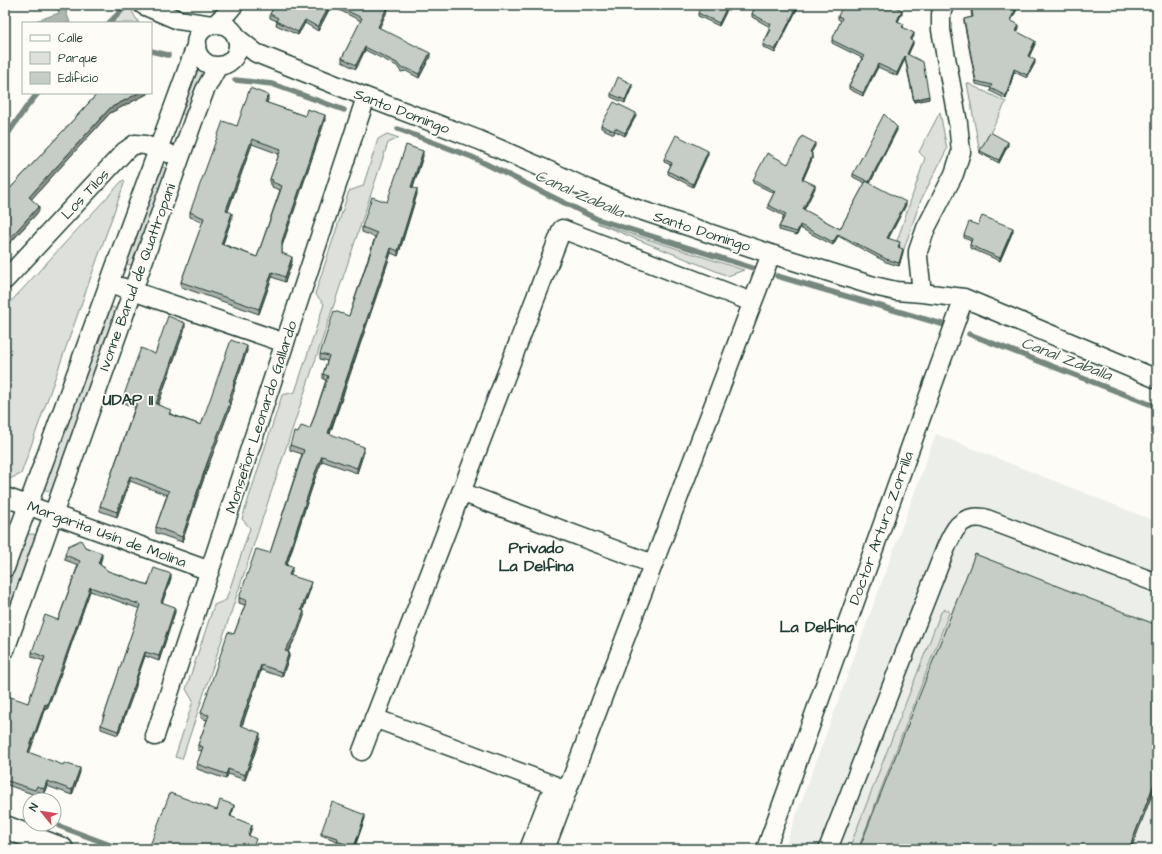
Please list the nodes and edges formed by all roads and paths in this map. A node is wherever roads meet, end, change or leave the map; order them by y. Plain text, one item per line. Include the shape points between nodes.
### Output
1 (143, 5) edge
2 (233, 6) edge
3 (940, 6) edge
4 (178, 20) junction
5 (213, 25) junction
6 (234, 34) junction
7 (197, 42) junction
8 (256, 53) junction
9 (224, 63) junction
10 (366, 97) junction
11 (157, 149) junction
12 (180, 157) junction
13 (771, 254) junction
14 (5, 280) edge
15 (109, 282) junction
16 (133, 291) junction
17 (922, 292) junction
18 (964, 298) junction
19 (752, 302) junction
20 (285, 344) junction
21 (1157, 379) edge
22 (461, 492) junction
23 (5, 497) edge
24 (28, 506) junction
25 (53, 514) junction
26 (653, 564) junction
27 (5, 568) edge
28 (210, 571) junction
29 (1157, 583) edge
30 (5, 650) edge
31 (374, 718) junction
32 (156, 736) dead end
33 (362, 750) dead end
34 (561, 788) junction
35 (5, 827) edge
36 (62, 849) edge
37 (530, 849) edge
38 (545, 849) edge
39 (766, 849) edge
40 (828, 849) edge

1 - 4 street
2 - 5 street
2 - 6 street via 231,20
3 - 17 street via 941,30 958,123 960,152 954,174 926,228 918,251
4 - 5 street
4 - 7 street
5 - 6 street via 227,27
5 - 7 street via 202,31
6 - 8 street, Santo Domingo
6 - 9 street via 238,43 237,50 234,56
7 - 9 street via 199,54 207,63
7 - 11 street, Ivonne Barud de Quattropani
8 - 9 street
8 - 10 street, Santo Domingo
9 - 12 street, Ivonne Barud de Quattropani via 206,90
10 - 13 street, Santo Domingo via 479,140 634,208
10 - 20 street, Monseñor Leonardo Gallardo
11 - 12 street, Los Tilos
11 - 14 street, Los Tilos via 135,144 125,151
11 - 15 street, Ivonne Barud de Quattropani
12 - 16 street, Ivonne Barud de Quattropani
13 - 17 street, Santo Domingo via 874,286 896,291
13 - 19 street
15 - 16 street
15 - 24 street, Ivonne Barud de Quattropani
16 - 20 street
16 - 25 street, Ivonne Barud de Quattropani
17 - 18 street, Santo Domingo
18 - 21 street, Santo Domingo
18 - 39 street, Doctor Arturo Zorrilla
19 - 22 street via 562,229
19 - 26 street
20 - 28 street, Monseñor Leonardo Gallardo
22 - 26 street
22 - 31 street
23 - 24 street, Margarita Usín de Molina
24 - 25 street, Margarita Usín de Molina
24 - 27 street, Ivonne Barud de Quattropani
25 - 28 street, Margarita Usín de Molina
25 - 30 street, Ivonne Barud de Quattropani
26 - 34 street
28 - 32 street, Monseñor Leonardo Gallardo
29 - 40 street via 984,518 977,516 964,520 955,529 945,550
31 - 33 street
31 - 34 street
34 - 37 street
34 - 38 street
35 - 36 main road

